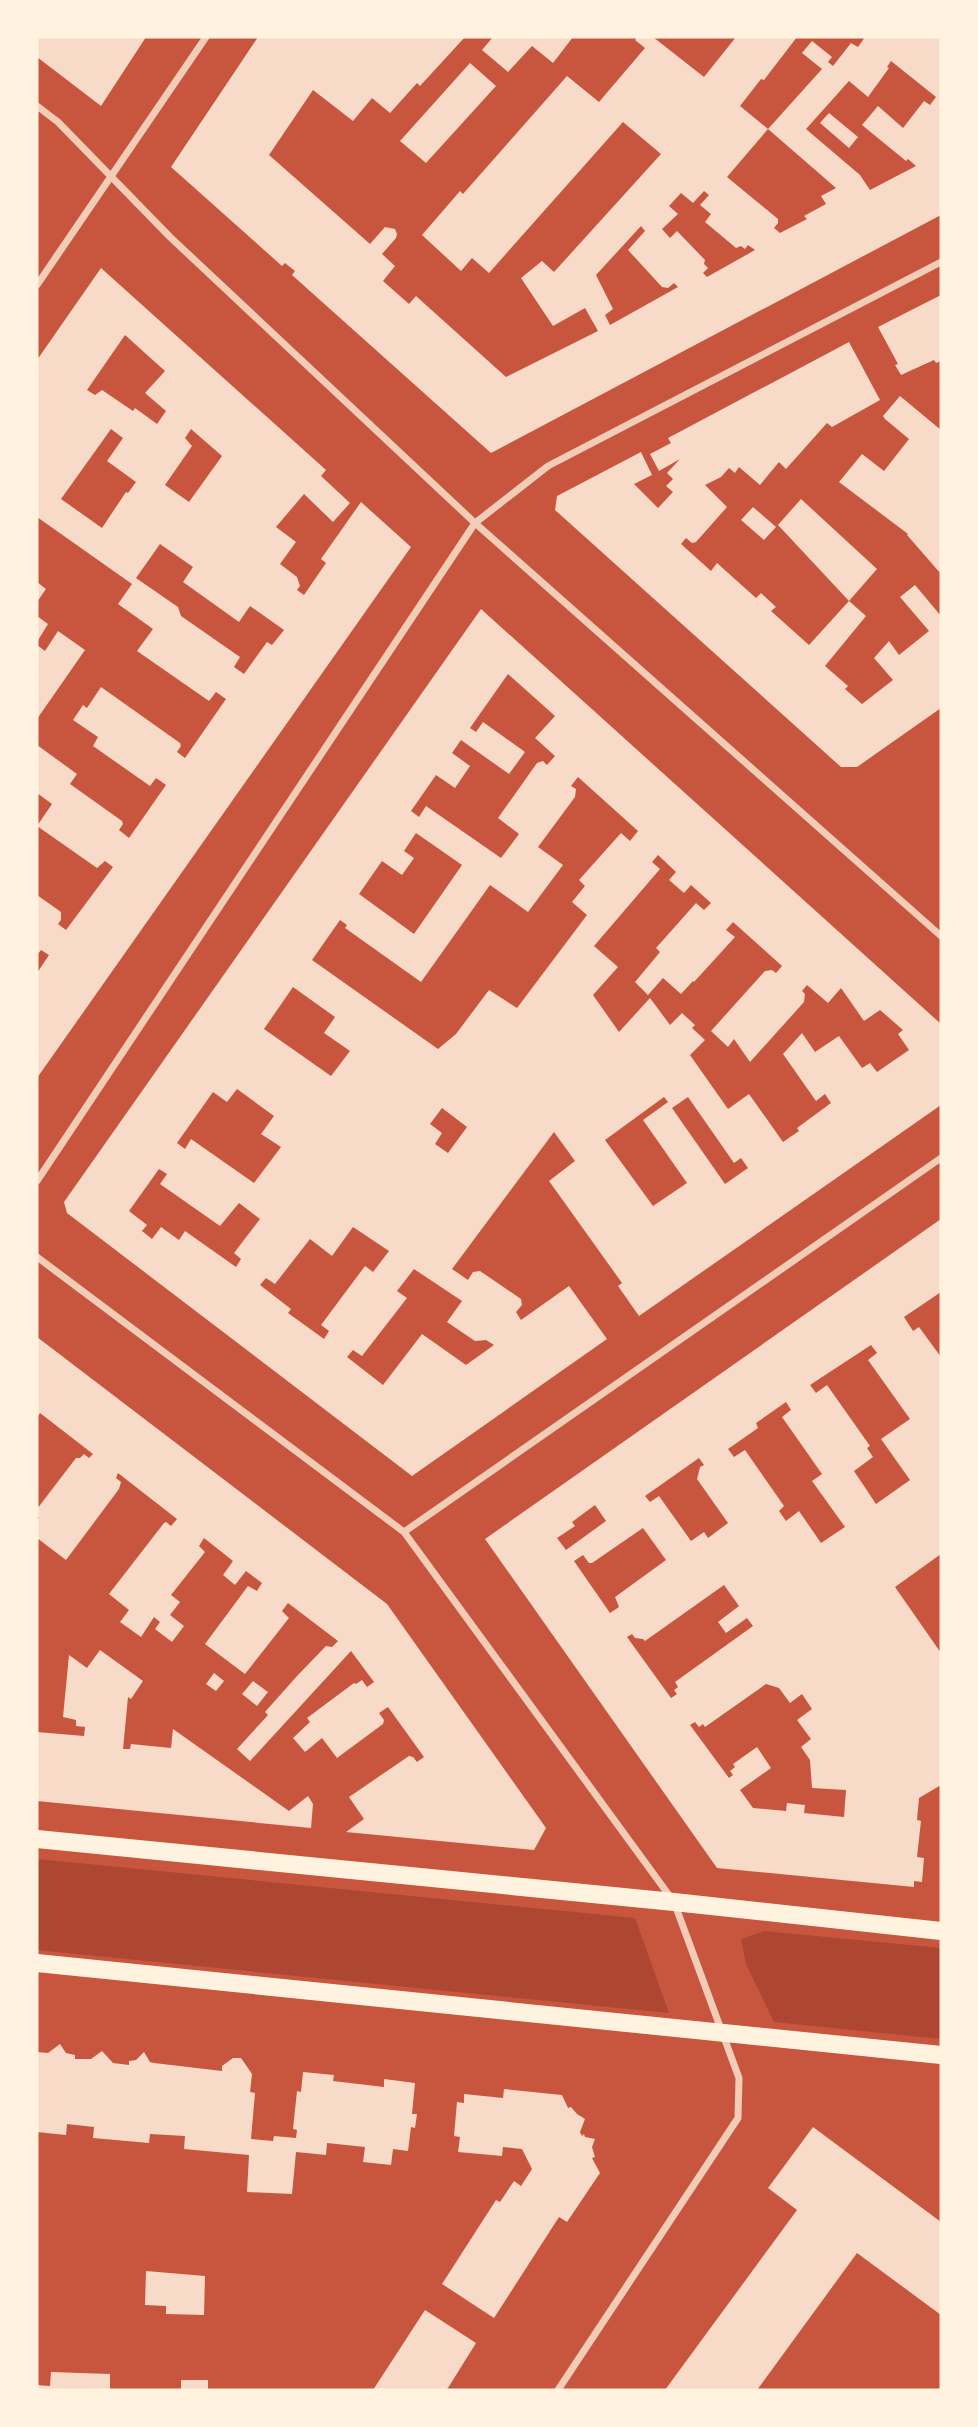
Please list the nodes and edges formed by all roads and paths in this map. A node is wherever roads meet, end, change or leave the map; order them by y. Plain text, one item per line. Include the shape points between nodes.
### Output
1 (206, 37) edge
2 (37, 106) edge
3 (112, 177) junction
4 (941, 262) edge
5 (37, 285) edge
6 (475, 523) junction
7 (941, 936) edge
8 (941, 1158) edge
9 (37, 1181) edge
10 (37, 1257) edge
11 (404, 1532) junction
12 (37, 1839) edge
13 (674, 1902) junction
14 (941, 1931) edge
15 (37, 1963) edge
16 (721, 2031) junction
17 (941, 2055) edge
18 (558, 2390) edge

1 - 3 street
2 - 3 street
3 - 5 street
3 - 6 street
4 - 6 street via 548,466
6 - 7 street
6 - 9 street
8 - 11 street
10 - 11 street
11 - 13 street
12 - 13 main road
13 - 14 main road
13 - 16 street
15 - 16 main road
16 - 17 main road
16 - 18 street via 739,2078 738,2118

